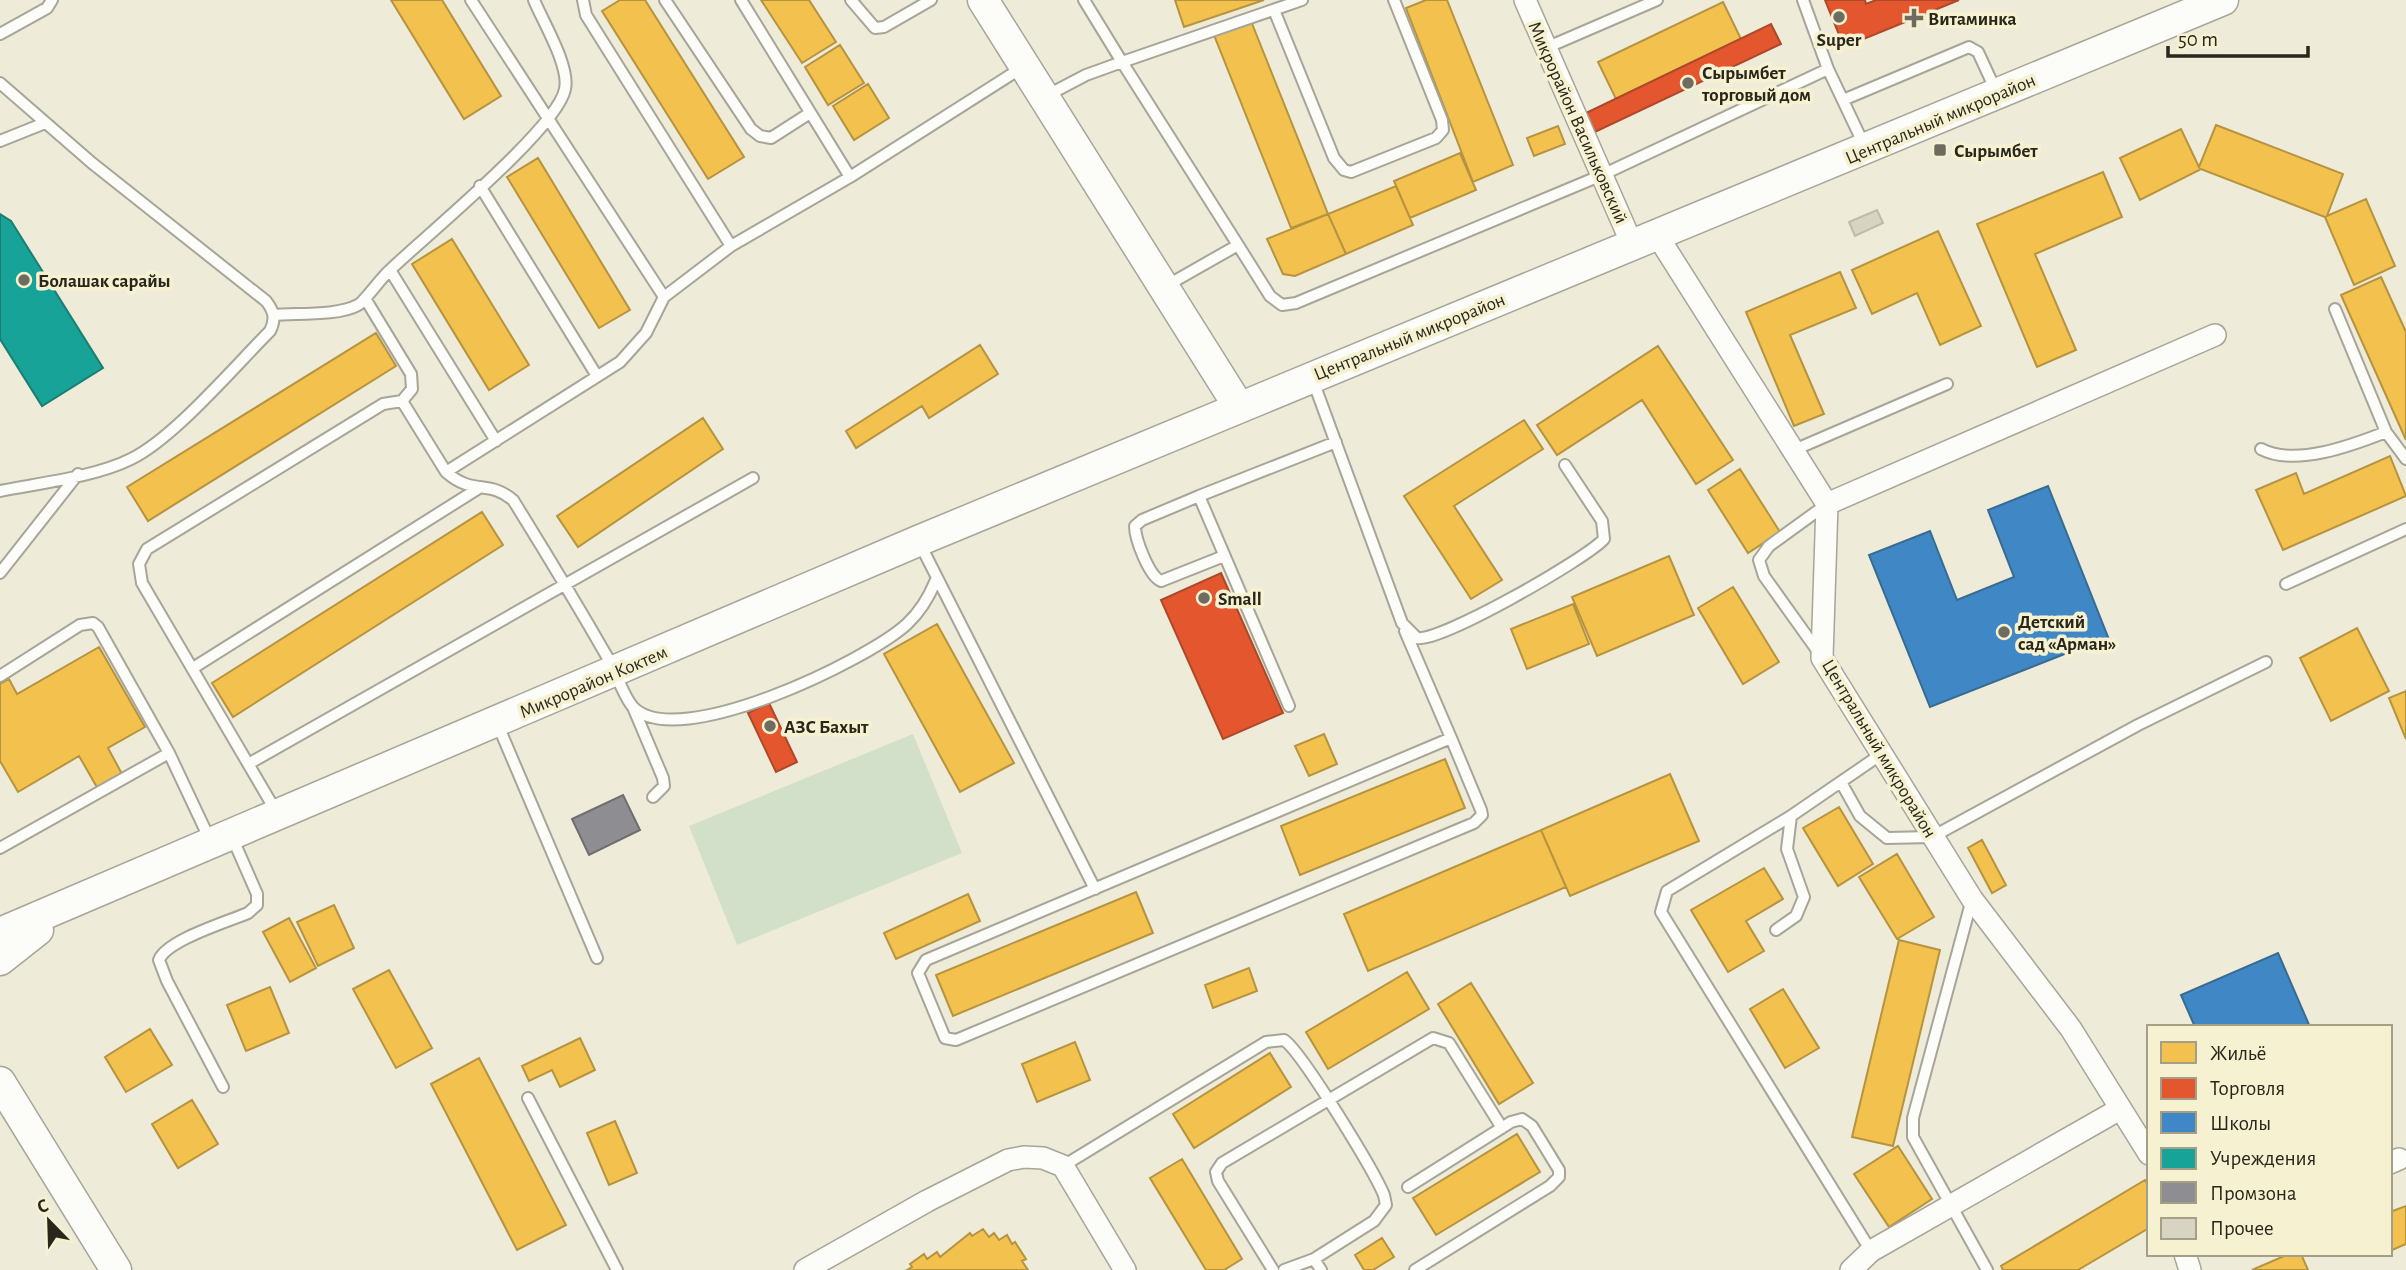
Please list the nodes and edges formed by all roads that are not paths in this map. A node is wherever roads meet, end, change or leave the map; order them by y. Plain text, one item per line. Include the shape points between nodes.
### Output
1 (52, 0) edge
2 (471, 0) edge
3 (534, 0) edge
4 (583, 0) edge
5 (665, 0) edge
6 (741, 0) edge
7 (851, 0) edge
8 (930, 0) edge
9 (983, 0) edge
10 (1084, 0) edge
11 (1302, 0) edge
12 (1394, 0) edge
13 (1525, 0) edge
14 (1657, 0) edge
15 (1804, 0) edge
16 (2223, 0) edge
17 (1274, 10) junction
18 (0, 34) edge
19 (1548, 47) junction
20 (1122, 62) junction
21 (1024, 66) junction
22 (1828, 69) junction
23 (0, 82) edge
24 (1997, 94) junction
25 (1043, 97) junction
26 (1843, 100) junction
27 (810, 113) junction
28 (550, 117) junction
29 (45, 123) junction
30 (0, 141) edge
31 (1866, 149) junction
32 (1602, 175) junction
33 (850, 177) junction
34 (480, 186) junction
35 (1645, 239) junction
36 (1238, 245) junction
37 (731, 246) junction
38 (390, 270) junction
39 (1164, 287) junction
40 (664, 297) junction
41 (366, 300) junction
42 (2335, 309) dead end
43 (274, 315) junction
44 (2216, 335) dead end
45 (597, 376) junction
46 (1311, 376) junction
47 (1947, 384) dead end
48 (402, 401) junction
49 (1239, 407) junction
50 (2386, 432) junction
51 (496, 441) junction
52 (1336, 442) junction
53 (2261, 449) dead end
54 (1794, 450) junction
55 (2406, 459) edge
56 (1565, 465) dead end
57 (446, 472) junction
58 (78, 474) junction
59 (754, 478) dead end
60 (479, 488) junction
61 (0, 491) edge
62 (1199, 496) junction
63 (1827, 504) junction
64 (2405, 533) edge
65 (918, 541) junction
66 (1224, 556) junction
67 (0, 573) edge
68 (936, 580) junction
69 (565, 584) junction
70 (2286, 584) dead end
71 (1402, 623) junction
72 (1822, 658) junction
73 (2266, 662) dead end
74 (193, 668) junction
75 (616, 671) junction
76 (0, 676) edge
77 (1289, 706) dead end
78 (633, 707) junction
79 (497, 723) junction
80 (1451, 738) junction
81 (169, 753) junction
82 (1883, 753) junction
83 (250, 764) junction
84 (1842, 784) junction
85 (653, 797) dead end
86 (278, 815) junction
87 (1791, 816) junction
88 (1933, 837) junction
89 (221, 839) junction
90 (0, 848) edge
91 (1095, 889) junction
92 (91, 895) junction
93 (1972, 899) junction
94 (0, 916) edge
95 (1776, 930) dead end
96 (0, 933) edge
97 (597, 958) dead end
98 (0, 960) edge
99 (0, 1064) edge
100 (0, 1082) edge
101 (223, 1087) dead end
102 (528, 1098) dead end
103 (1326, 1099) junction
104 (2120, 1109) junction
105 (17, 1110) junction
106 (1502, 1128) junction
107 (2147, 1151) edge
108 (1063, 1166) junction
109 (1408, 1187) dead end
110 (1951, 1205) junction
111 (1871, 1251) junction
112 (1314, 1259) junction
113 (116, 1270) edge
114 (617, 1270) edge
115 (805, 1270) edge
116 (1125, 1270) edge
117 (1273, 1270) edge
118 (1284, 1270) edge
119 (1321, 1270) edge
120 (1415, 1270) edge
121 (1851, 1270) edge
122 (1987, 1270) edge

1 - 18 lane via 47,8
2 - 28 lane
3 - 28 lane via 566,73 563,99
4 - 37 lane via 586,15
5 - 27 lane via 751,129 771,138
6 - 27 lane
7 - 8 lane via 875,28
9 - 21 main road
10 - 20 lane
11 - 17 lane
12 - 17 lane via 1443,131 1436,138 1351,172 1335,158
13 - 19 street, Микрорайон Васильковский
14 - 19 lane
15 - 22 lane
16 - 24 main road, Центральный микрорайон
17 - 20 lane
19 - 32 street, Микрорайон Васильковский
20 - 25 lane
20 - 36 lane
21 - 25 main road
21 - 33 lane
22 - 26 lane
22 - 32 lane
23 - 29 lane
24 - 26 lane via 1978,52 1969,47
24 - 31 main road, Центральный микрорайон
25 - 39 main road
26 - 31 lane
27 - 33 lane
28 - 34 lane
28 - 40 lane
29 - 30 lane
29 - 43 lane via 266,301
31 - 35 main road, Центральный микрорайон
32 - 35 street, Микрорайон Васильковский
32 - 36 lane via 1288,305 1270,296
33 - 37 lane
34 - 38 lane
34 - 45 lane
35 - 46 main road, Центральный микрорайон
35 - 54 street
36 - 39 lane
37 - 40 lane
38 - 41 lane
38 - 51 lane
39 - 49 main road
40 - 45 lane via 646,333 620,362
41 - 43 lane via 333,312
41 - 48 lane via 411,374 412,389
42 - 50 lane
43 - 58 lane via 270,331 151,447 116,466
44 - 63 street
45 - 51 lane
46 - 49 main road, Центральный микрорайон
46 - 52 lane
47 - 54 lane
48 - 57 lane
48 - 74 lane via 376,408 141,556 142,583
49 - 65 main road, Микрорайон Коктем
50 - 53 lane via 2349,447 2313,454 2272,455
50 - 55 lane
51 - 57 lane
52 - 62 lane
52 - 71 lane
54 - 63 street
56 - 71 lane via 1604,527 1600,544 1440,635 1417,638
57 - 60 lane via 465,486
58 - 61 lane
58 - 67 lane
59 - 69 lane
60 - 69 lane via 492,487 513,500
60 - 74 lane
62 - 66 lane
62 - 66 lane via 1142,520 1135,526 1136,534 1158,580
63 - 72 street, Центральный микрорайон
63 - 72 lane via 1769,546 1759,560 1764,576
64 - 70 lane
65 - 68 lane
65 - 75 main road, Микрорайон Коктем
66 - 77 lane
68 - 78 lane via 906,625 861,654 790,688 737,708 679,722 648,716
68 - 91 lane
69 - 75 lane
69 - 83 lane
71 - 80 lane
72 - 82 street, Центральный микрорайон
73 - 88 lane via 2138,725
74 - 83 lane
75 - 78 lane
75 - 79 main road, Микрорайон Коктем
76 - 81 lane via 80,625 93,623
78 - 85 lane via 663,778 664,786
79 - 86 main road, Микрорайон Коктем
79 - 97 lane
80 - 91 lane
80 - 91 lane via 1481,810 1474,823 956,1040 945,1038 919,977 921,964
81 - 89 lane
81 - 90 lane
82 - 84 lane
82 - 88 street, Центральный микрорайон
83 - 86 lane
84 - 87 lane
84 - 88 lane via 1860,816 1887,838
86 - 89 main road, Микрорайон Коктем
87 - 95 lane via 1787,849 1804,897 1796,916
87 - 111 lane via 1667,891 1661,912
88 - 93 street, Центральный микрорайон
89 - 92 main road, Микрорайон Коктем
89 - 101 lane via 257,894 257,905 174,945 159,960
92 - 94 main road
92 - 96 main road, Микрорайон Коктем
92 - 98 main road
93 - 104 street, Центральный микрорайон via 2071,1029
93 - 110 lane via 1913,1118 1913,1138
99 - 105 main road
100 - 105 main road
102 - 114 lane
103 - 106 lane via 1428,1039 1439,1038 1448,1042
103 - 108 lane via 1289,1044 1272,1040
103 - 112 lane via 1380,1184 1385,1205 1374,1221
103 - 117 lane via 1222,1163 1216,1172
104 - 107 street, Центральный микрорайон
104 - 110 street
105 - 113 main road
106 - 109 lane
106 - 120 lane via 1516,1120 1528,1121 1557,1163 1559,1177
108 - 115 street via 1043,1158 1008,1160
108 - 116 street
110 - 111 street
110 - 122 lane
111 - 121 street
112 - 118 lane
112 - 119 lane

